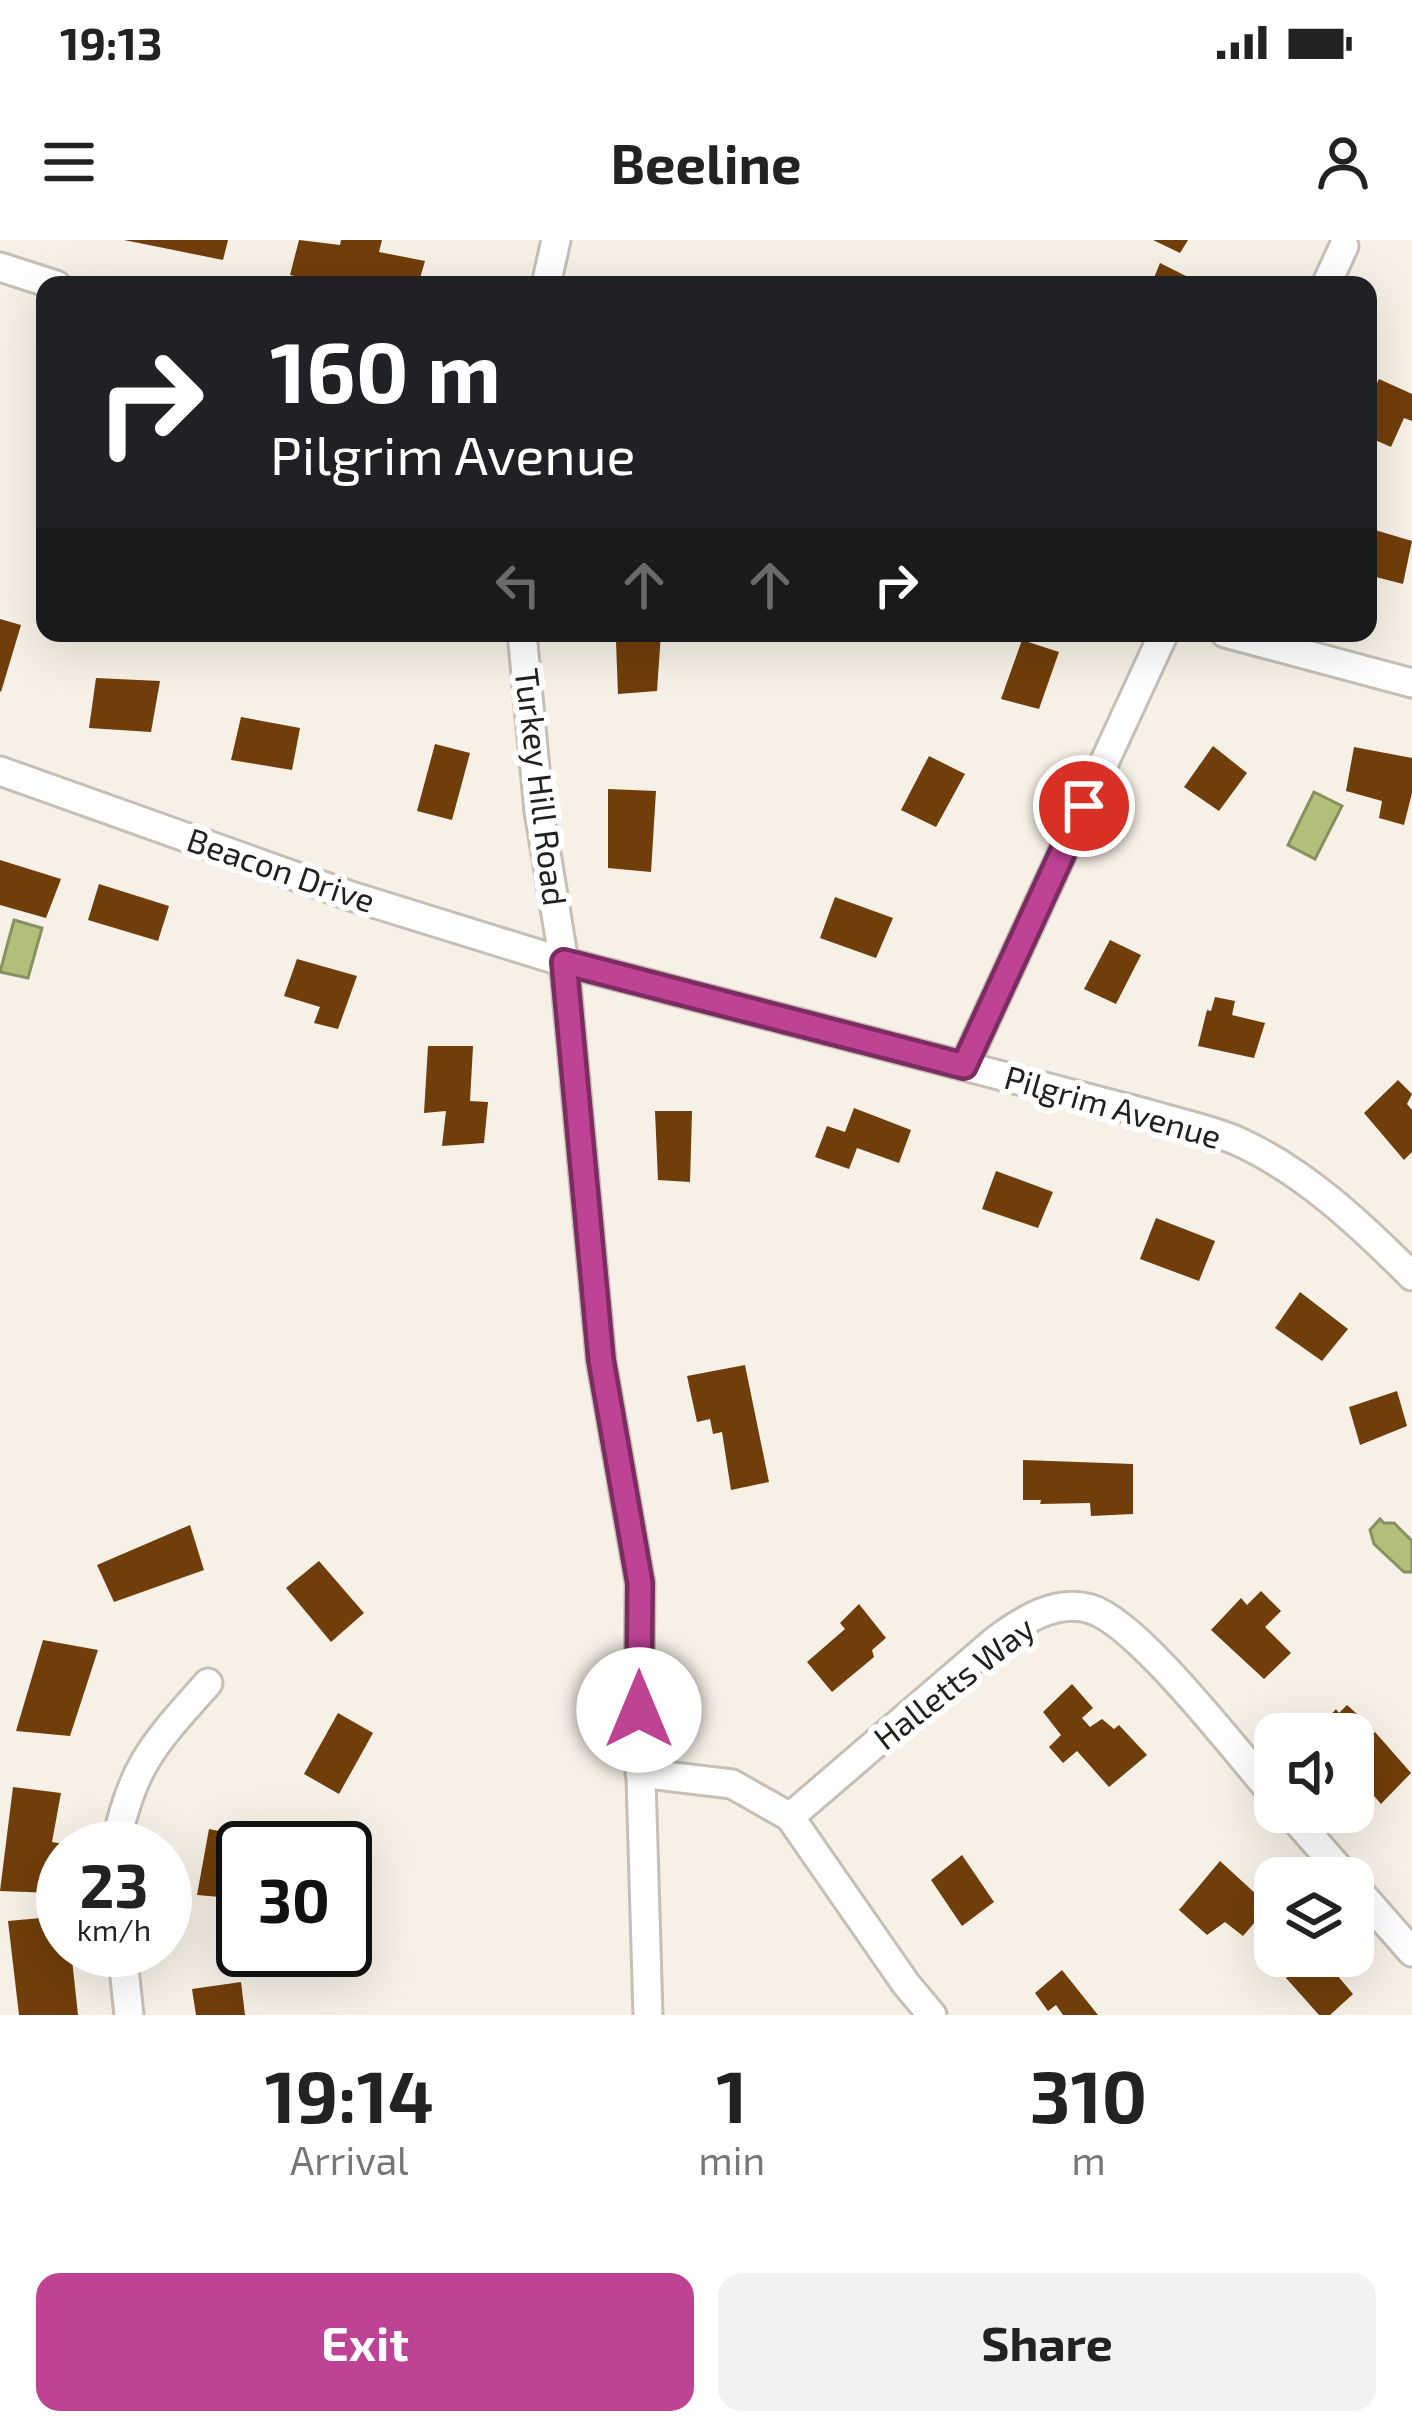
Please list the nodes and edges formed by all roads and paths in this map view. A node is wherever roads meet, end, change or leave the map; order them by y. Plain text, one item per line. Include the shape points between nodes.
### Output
1 (556, 240) edge
2 (1344, 246) dead end
3 (0, 267) edge
4 (548, 276) edge
5 (1330, 276) edge
6 (36, 279) edge
7 (523, 642) edge
8 (1160, 642) edge
9 (1259, 642) edge
10 (1412, 683) edge
11 (0, 771) edge
12 (564, 962) junction
13 (964, 1066) junction
14 (1412, 1276) edge
15 (208, 1683) dead end
16 (1254, 1772) edge
17 (640, 1773) junction
18 (790, 1816) junction
19 (121, 1821) edge
20 (1308, 1833) edge
21 (1329, 1857) edge
22 (1374, 1908) edge
23 (1412, 1952) edge
24 (125, 1977) edge
25 (129, 2015) edge
26 (648, 2015) edge
27 (932, 2015) edge

1 - 4 street
2 - 5 street
3 - 6 street
7 - 12 street, Turkey Hill Road
8 - 13 street
9 - 10 street
11 - 12 street, Beacon Drive
12 - 13 street, Pilgrim Avenue
12 - 17 street, Turkey Hill Road via 601,1360 640,1583
13 - 14 street, Pilgrim Avenue via 1234,1140 1299,1176
15 - 19 street via 136,1771
16 - 18 street, Halletts Way via 1136,1637 1088,1608 1066,1606 996,1640
17 - 18 street via 733,1784
17 - 26 street, Turkey Hill Road
18 - 27 street
20 - 21 street
22 - 23 street
24 - 25 street

